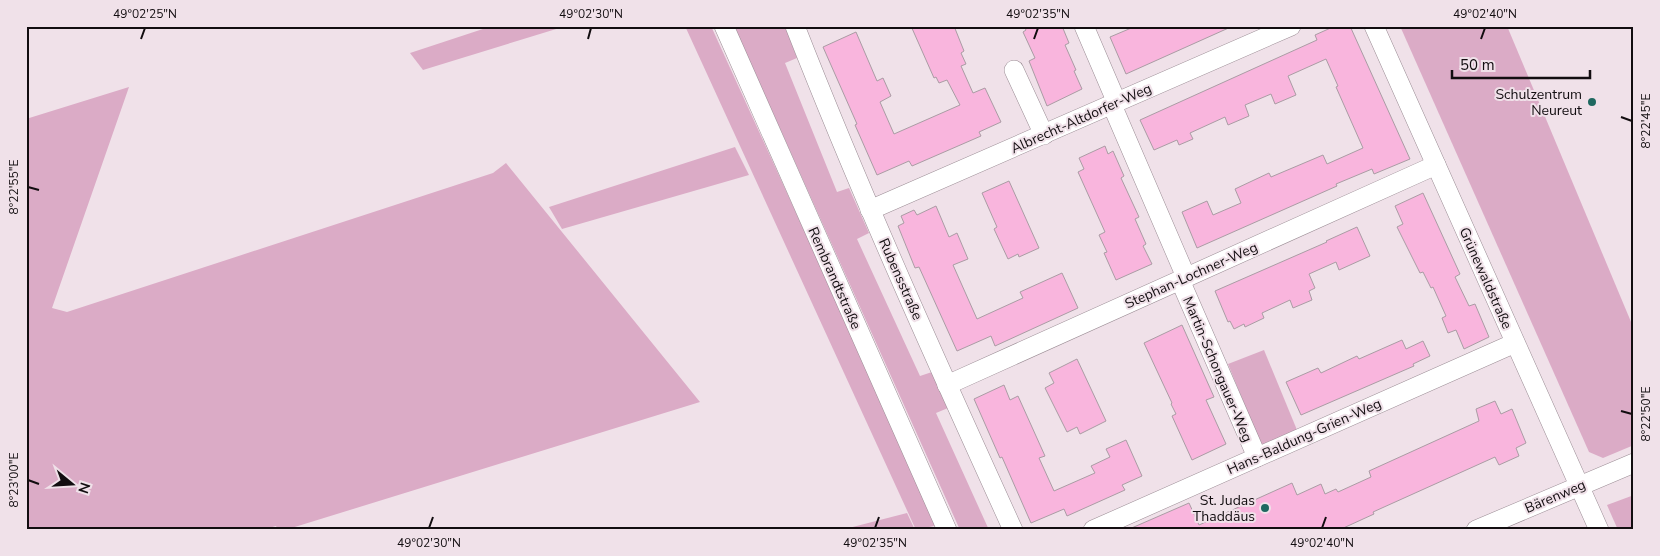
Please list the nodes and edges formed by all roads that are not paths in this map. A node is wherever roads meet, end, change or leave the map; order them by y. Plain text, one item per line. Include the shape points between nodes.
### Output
1 (724, 26) edge
2 (1084, 26) edge
3 (1291, 26) edge
4 (1374, 26) edge
5 (801, 28) edge
6 (1014, 70) dead end
7 (1114, 104) junction
8 (1044, 135) junction
9 (1436, 166) junction
10 (870, 210) junction
11 (1183, 279) junction
12 (1515, 343) junction
13 (947, 385) junction
14 (1257, 457) junction
15 (1634, 463) edge
16 (1579, 486) junction
17 (947, 530) edge
18 (1013, 530) edge
19 (1093, 530) edge
20 (1476, 530) edge
21 (1599, 530) edge

1 - 17 street, Rembrandtstraße
2 - 7 street, Martin-Schongauer-Weg
3 - 7 street, Albrecht-Altdorfer-Weg
4 - 9 street, Grünewaldstraße
5 - 10 street, Rubensstraße
6 - 8 street
7 - 8 street, Albrecht-Altdorfer-Weg
7 - 11 street, Martin-Schongauer-Weg
8 - 10 street, Albrecht-Altdorfer-Weg
9 - 11 street, Stephan-Lochner-Weg
9 - 12 street, Grünewaldstraße
10 - 13 street, Rubensstraße
11 - 13 street, Stephan-Lochner-Weg
11 - 14 street, Martin-Schongauer-Weg
12 - 14 street, Hans-Baldung-Grien-Weg
12 - 16 street, Grünewaldstraße
13 - 18 street, Rubensstraße
14 - 19 street, Hans-Baldung-Grien-Weg
15 - 16 street, Bärenweg
16 - 20 street, Bärenweg
16 - 21 street, Grünewaldstraße

